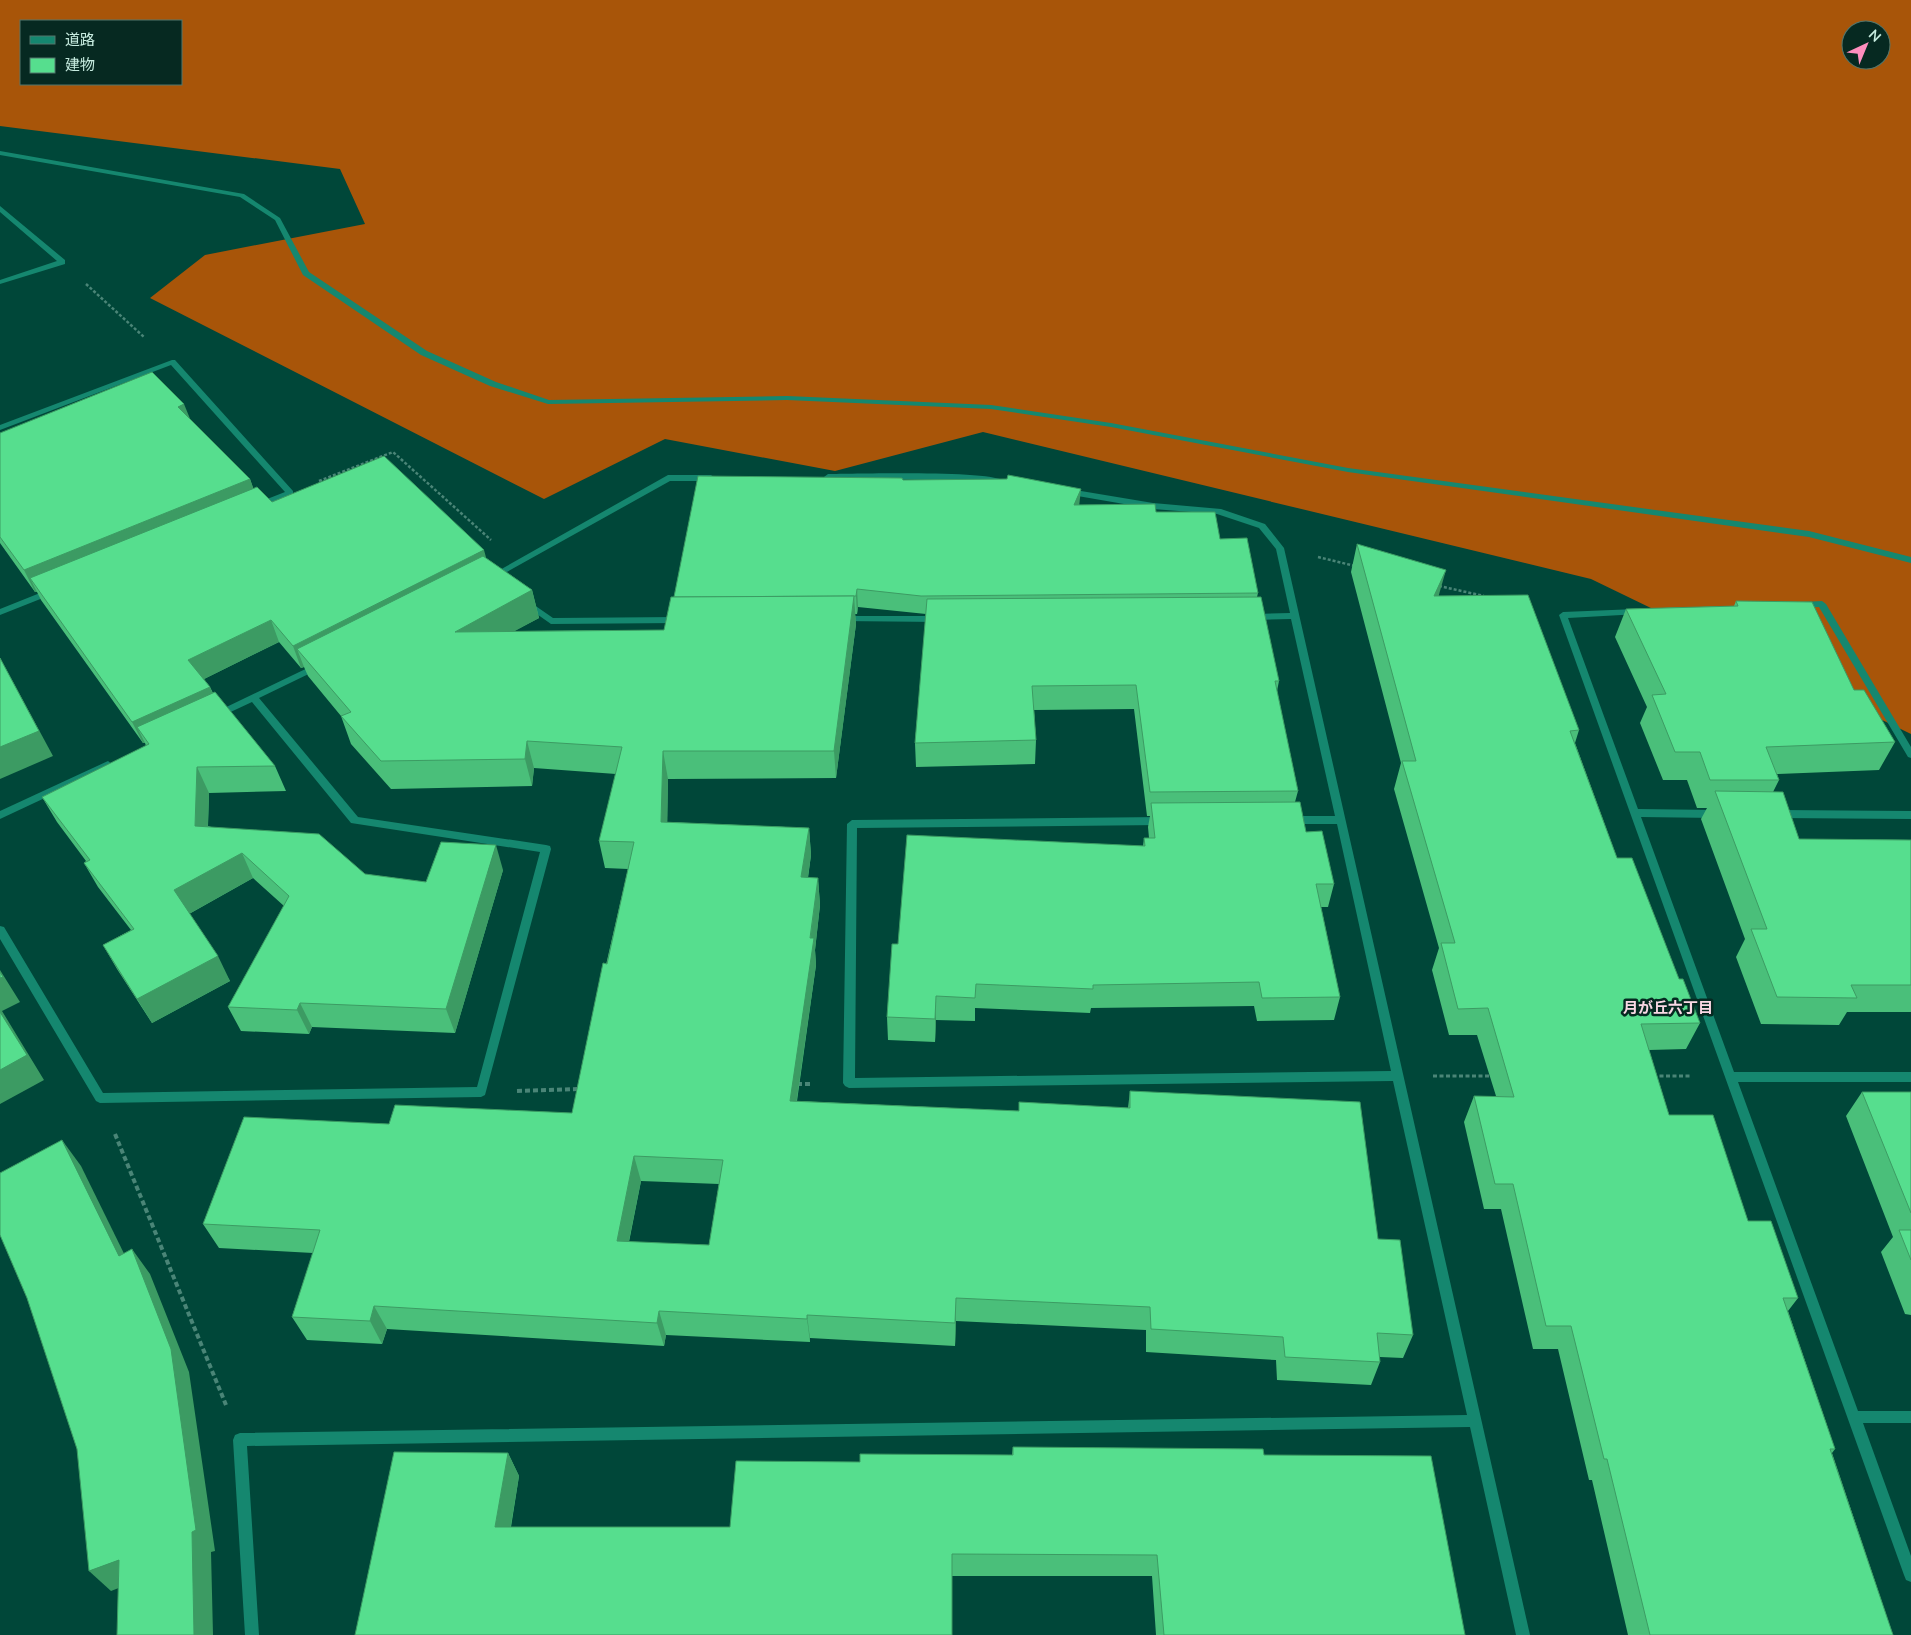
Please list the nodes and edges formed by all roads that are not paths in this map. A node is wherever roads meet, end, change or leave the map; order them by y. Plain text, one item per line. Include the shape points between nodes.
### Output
1 (0, 153) edge
2 (0, 208) edge
3 (0, 282) edge
4 (0, 428) edge
5 (717, 478) edge
6 (816, 478) edge
7 (1013, 483) edge
8 (1060, 491) edge
9 (254, 508) edge
10 (1911, 560) edge
11 (491, 580) edge
12 (54, 590) edge
13 (521, 599) edge
14 (1792, 605) edge
15 (1652, 611) edge
16 (0, 612) edge
17 (1295, 616) junction
18 (1246, 617) edge
19 (829, 619) edge
20 (948, 619) edge
21 (690, 620) edge
22 (324, 662) edge
23 (254, 698) junction
24 (209, 719) edge
25 (1911, 755) edge
26 (118, 760) edge
27 (1635, 813) junction
28 (0, 814) edge
29 (1724, 814) edge
30 (1763, 814) edge
31 (1911, 815) edge
32 (1281, 820) edge
33 (1341, 820) junction
34 (1171, 821) edge
35 (0, 930) edge
36 (1398, 1076) junction
37 (1730, 1077) junction
38 (1911, 1077) edge
39 (1911, 1417) edge
40 (1854, 1418) junction
41 (1475, 1421) junction
42 (1911, 1575) edge
43 (252, 1635) edge
44 (1523, 1635) edge

1 - 10 street via 242,195 278,219 306,274 416,348 493,384 548,402 787,398 991,407 1111,425 1348,470 1809,534
2 - 3 street via 62,262
4 - 9 street via 172,362 290,493
5 - 11 street via 668,478 516,562
6 - 7 street via 975,477
8 - 17 street via 1153,506 1218,511 1262,526 1280,548
12 - 16 street
13 - 21 street via 551,621
14 - 25 street via 1822,604
15 - 27 street via 1563,615
17 - 18 street
17 - 33 street
19 - 20 street
22 - 23 street
23 - 24 street
23 - 35 street via 355,820 546,849 481,1092 100,1098
26 - 28 street
27 - 29 street
27 - 37 street
30 - 31 street
32 - 33 street
33 - 36 street
34 - 36 street via 852,824 849,1083
36 - 41 street
37 - 38 street
37 - 40 street
39 - 40 street
40 - 42 street
41 - 43 street via 240,1440
41 - 44 street

